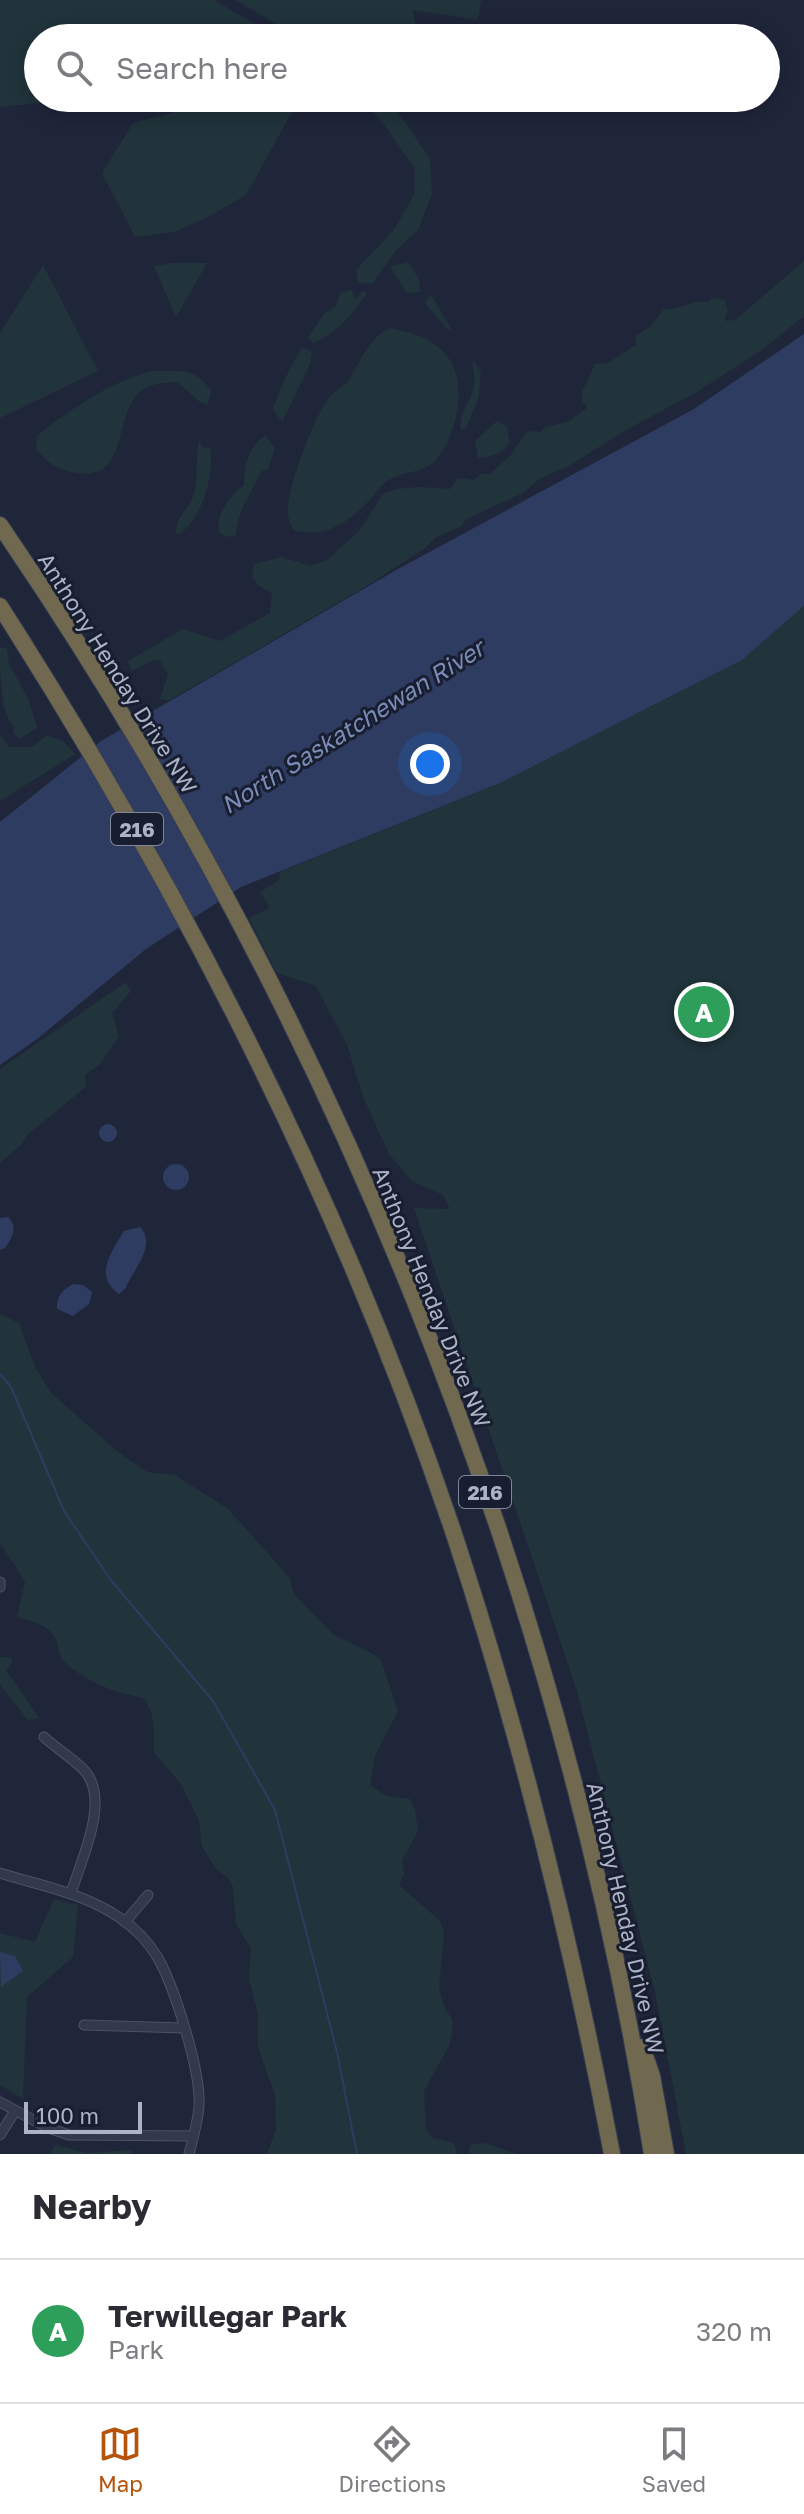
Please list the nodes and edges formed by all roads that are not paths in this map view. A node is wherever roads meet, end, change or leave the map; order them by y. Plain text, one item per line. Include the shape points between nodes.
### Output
1 (0, 525) edge
2 (0, 606) edge
3 (44, 1737) dead end
4 (0, 1873) edge
5 (71, 1893) junction
6 (148, 1895) dead end
7 (125, 1922) junction
8 (624, 1997) junction
9 (84, 2025) dead end
10 (183, 2028) junction
11 (601, 2100) junction
12 (0, 2102) edge
13 (15, 2111) junction
14 (0, 2135) edge
15 (193, 2136) junction
16 (189, 2154) edge
17 (604, 2154) edge
18 (612, 2154) edge
19 (652, 2154) edge
20 (666, 2154) edge

1 - 8 highway, Anthony Henday Drive NW / 216 via 174,804 283,1009 422,1320 528,1620 577,1792
2 - 11 highway, 216 via 138,830 245,1033 380,1337 484,1627 535,1806
3 - 5 street via 83,1769 96,1796
4 - 5 street
5 - 7 street
6 - 7 street
7 - 10 street via 157,1956
8 - 19 highway, Anthony Henday Drive NW / 216
8 - 20 highway via 652,2076
9 - 10 street
10 - 15 street via 199,2105
11 - 17 highway
11 - 18 highway, 216
12 - 13 street
13 - 14 street
13 - 15 street via 69,2135
15 - 16 street

